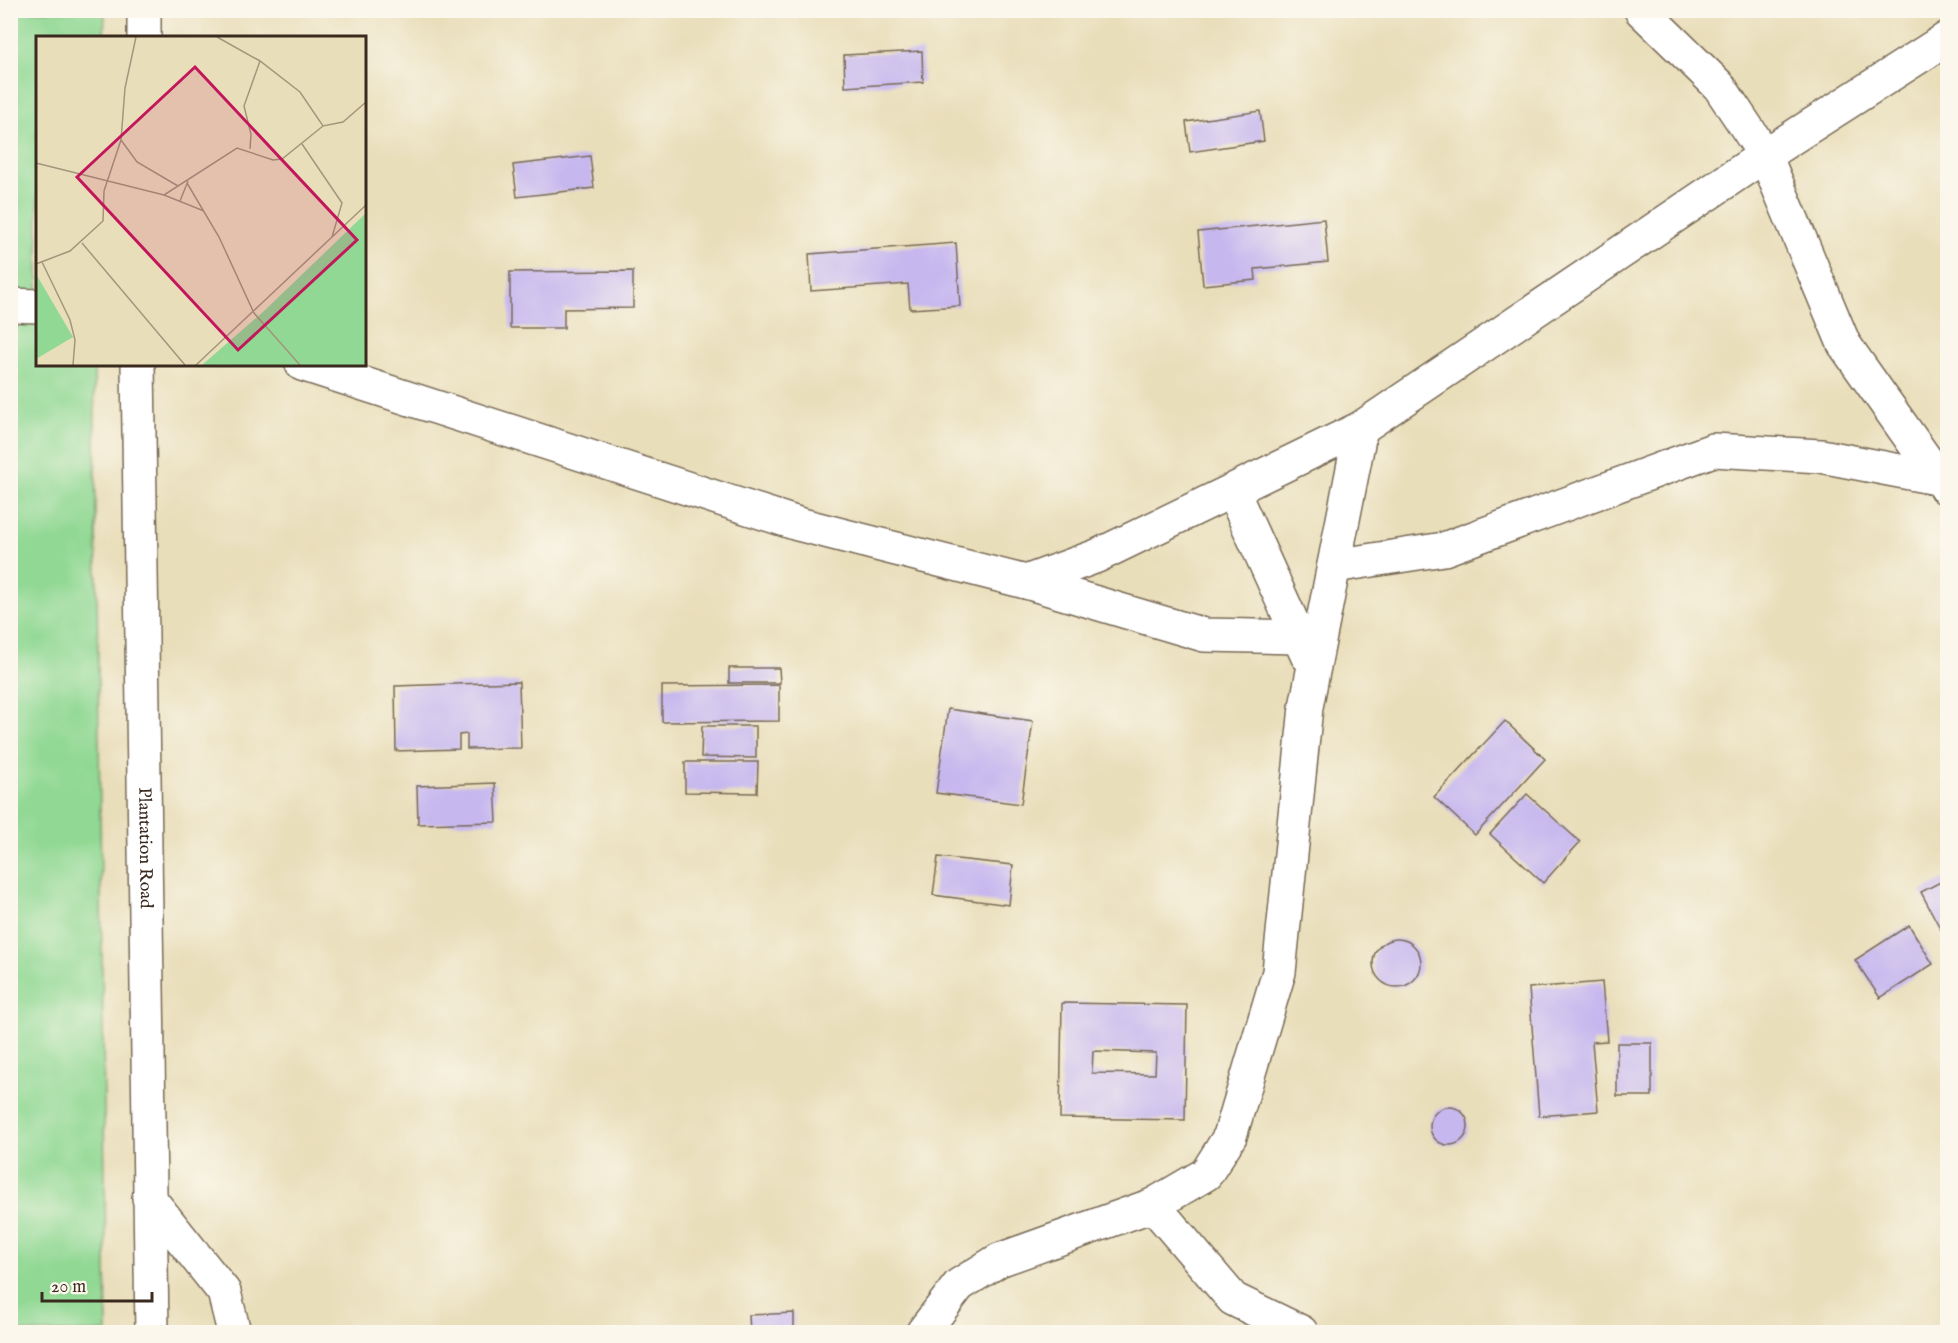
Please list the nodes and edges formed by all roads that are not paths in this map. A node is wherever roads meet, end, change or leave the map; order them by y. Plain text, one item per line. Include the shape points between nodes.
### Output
1 (144, 10) edge
2 (1641, 10) edge
3 (144, 36) edge
4 (1947, 38) edge
5 (1766, 155) junction
6 (10, 305) edge
7 (36, 306) edge
8 (138, 366) edge
9 (308, 366) edge
10 (1361, 428) junction
11 (1942, 484) edge
12 (1233, 492) junction
13 (1334, 566) junction
14 (1026, 582) junction
15 (1299, 637) junction
16 (1313, 668) junction
17 (149, 1198) junction
18 (1153, 1205) junction
19 (152, 1332) edge
20 (234, 1332) edge
21 (923, 1332) edge
22 (1301, 1332) edge

1 - 3 street
2 - 5 street via 1719,86
4 - 5 street
5 - 10 street
5 - 11 street via 1844,344
6 - 7 street
8 - 17 street, Plantation Road
9 - 14 street via 798,524
10 - 12 street
10 - 13 street
11 - 13 street via 1821,456 1713,450 1444,549
12 - 14 street via 1097,556
12 - 15 street
13 - 16 street
14 - 15 street via 1204,635
15 - 16 street
16 - 18 street via 1279,972 1237,1114 1230,1136 1206,1174
17 - 19 street, Plantation Road
17 - 20 street via 224,1292
18 - 21 street via 999,1260 959,1285
18 - 22 street via 1233,1299

